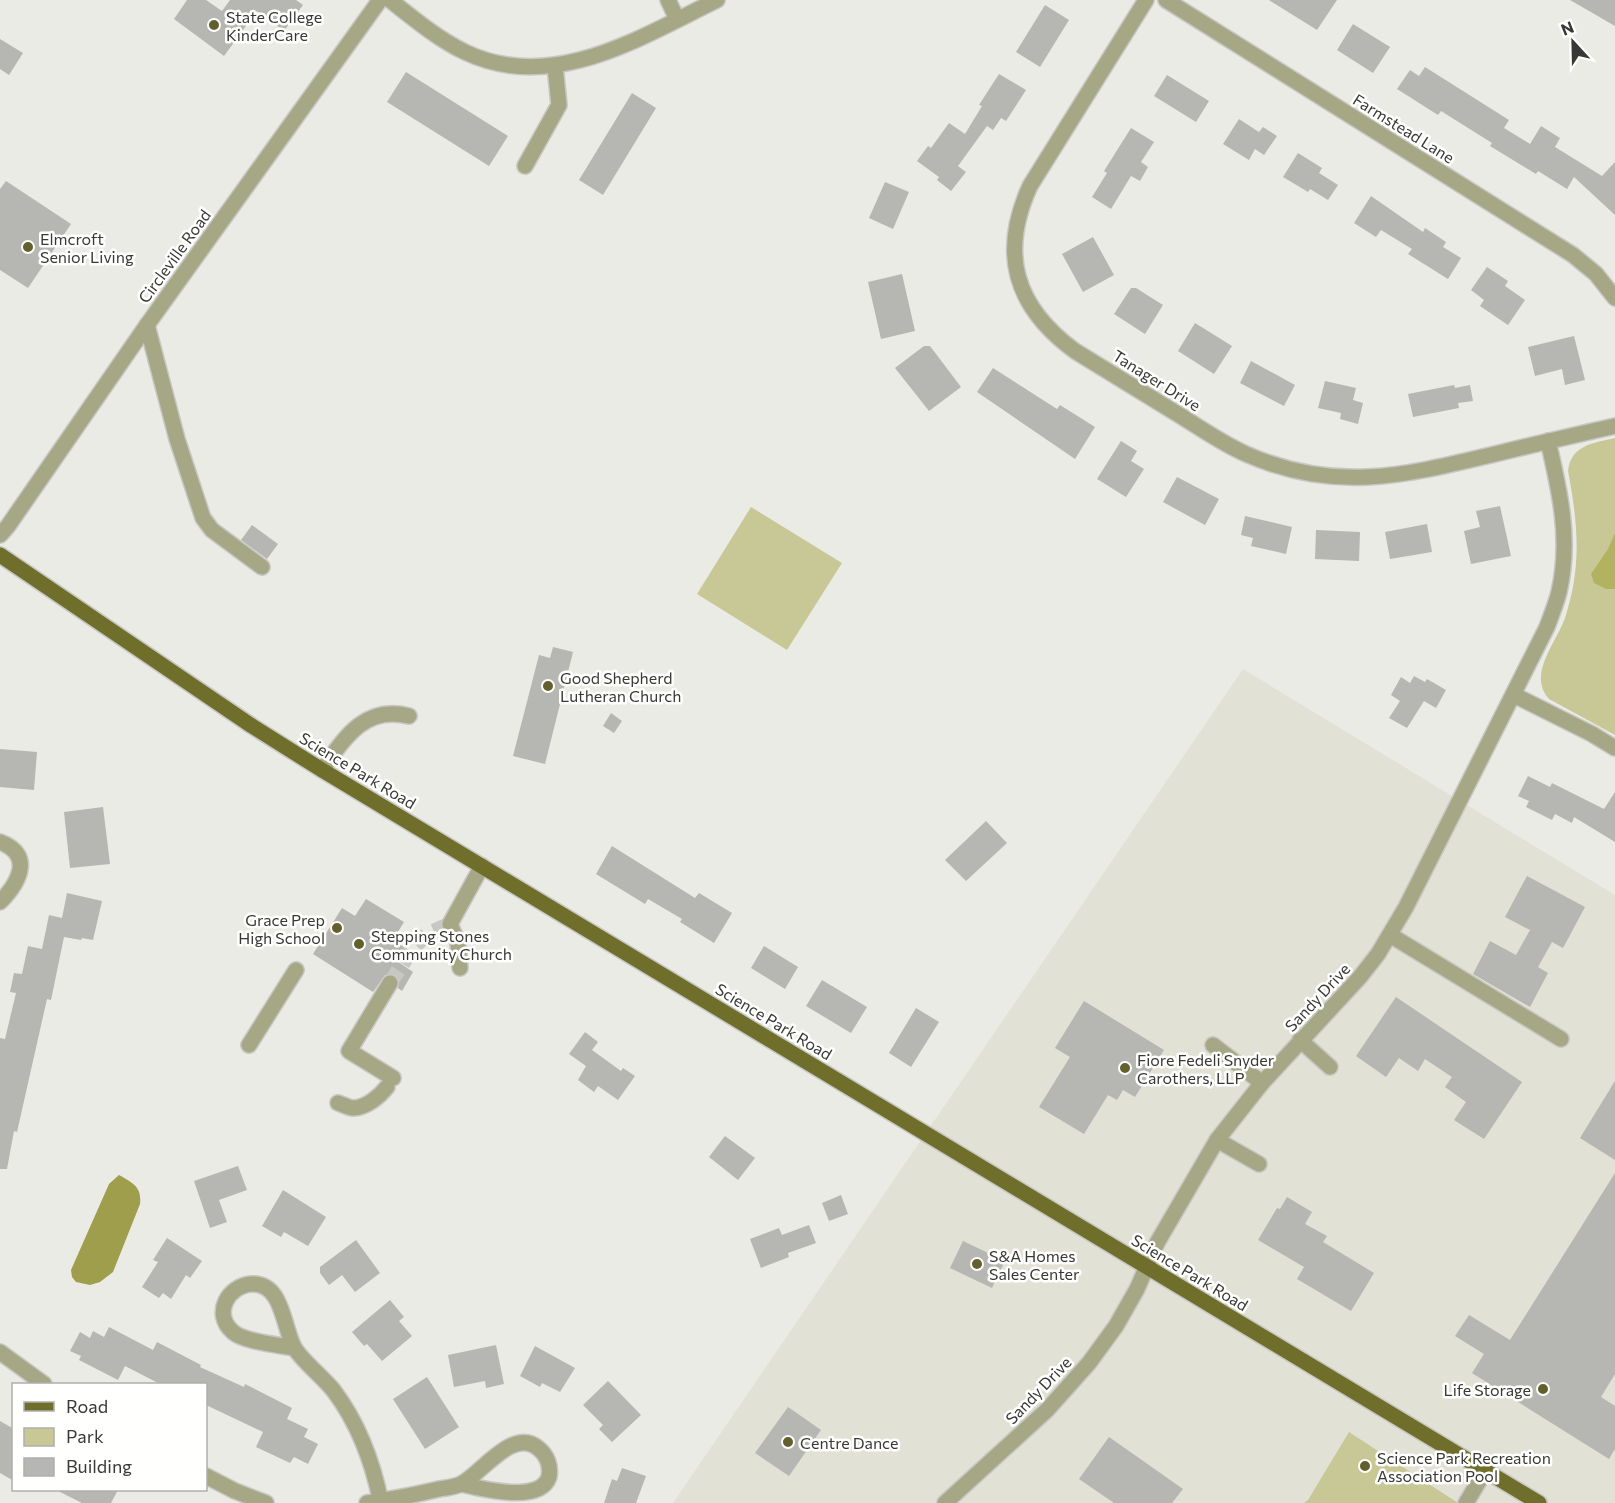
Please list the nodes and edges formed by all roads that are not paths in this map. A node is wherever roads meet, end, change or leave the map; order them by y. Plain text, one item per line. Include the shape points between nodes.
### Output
1 (380, 0) edge
2 (390, 0) edge
3 (668, 0) edge
4 (717, 0) edge
5 (1146, 0) edge
6 (1166, 0) edge
7 (677, 19) junction
8 (555, 66) junction
9 (525, 166) dead end
10 (1615, 298) edge
11 (147, 325) junction
12 (1615, 426) edge
13 (1548, 441) junction
14 (0, 535) edge
15 (0, 555) edge
16 (262, 567) dead end
17 (1514, 695) junction
18 (409, 716) dead end
19 (1615, 748) edge
20 (322, 770) junction
21 (0, 842) edge
22 (482, 866) junction
23 (0, 902) edge
24 (1390, 935) junction
25 (460, 968) dead end
26 (296, 970) dead end
27 (390, 983) tunnel mouth
28 (1561, 1039) dead end
29 (1300, 1041) junction
30 (249, 1045) dead end
31 (1213, 1045) dead end
32 (1330, 1067) dead end
33 (1262, 1083) junction
34 (338, 1103) dead end
35 (1217, 1140) junction
36 (1259, 1164) dead end
37 (1146, 1266) junction
38 (294, 1348) junction
39 (0, 1352) edge
40 (43, 1383) edge
41 (1485, 1471) junction
42 (207, 1477) edge
43 (461, 1484) junction
44 (376, 1502) edge
45 (266, 1503) edge
46 (945, 1503) edge
47 (1466, 1503) edge
48 (1539, 1503) edge

1 - 11 street, Circleville Road
2 - 8 street via 442,40 467,53 494,63
3 - 7 street
4 - 7 street
5 - 13 street, Tanager Drive via 1030,186 1021,207 1014,253 1018,277 1038,319 1075,351 1221,441 1279,466 1347,478 1389,476
6 - 10 street, Farmstead Lane via 1573,255 1596,274
7 - 8 street via 610,52
8 - 9 street via 559,105
11 - 14 street, Circleville Road
11 - 16 street via 202,518
12 - 13 street, Tanager Drive
13 - 17 street, Sandy Drive via 1561,495 1565,555 1559,593 1547,627
15 - 20 main road, Science Park Road
17 - 19 street
17 - 24 street, Sandy Drive
18 - 20 street via 382,714 361,723
20 - 22 main road, Science Park Road
21 - 23 street via 14,851 21,868 15,886
22 - 25 street via 450,924 458,943
22 - 37 main road, Science Park Road
24 - 28 street
24 - 29 street, Sandy Drive via 1360,977
26 - 30 street
27 - 34 street via 349,1051 390,1083 369,1103 353,1108
29 - 32 street
29 - 33 street, Sandy Drive
31 - 33 street
33 - 35 street, Sandy Drive
35 - 36 street
35 - 37 street, Sandy Drive
37 - 41 main road, Science Park Road
37 - 46 street, Sandy Drive via 1116,1326 1070,1386
38 - 38 street via 268,1287 247,1284 228,1296 224,1315 233,1332
38 - 44 street via 334,1391 349,1414 375,1475
39 - 40 street
41 - 47 street
41 - 48 main road, Science Park Road
42 - 45 street
43 - 43 street via 525,1499 546,1485 550,1469 537,1447 519,1443 498,1454
43 - 44 street

